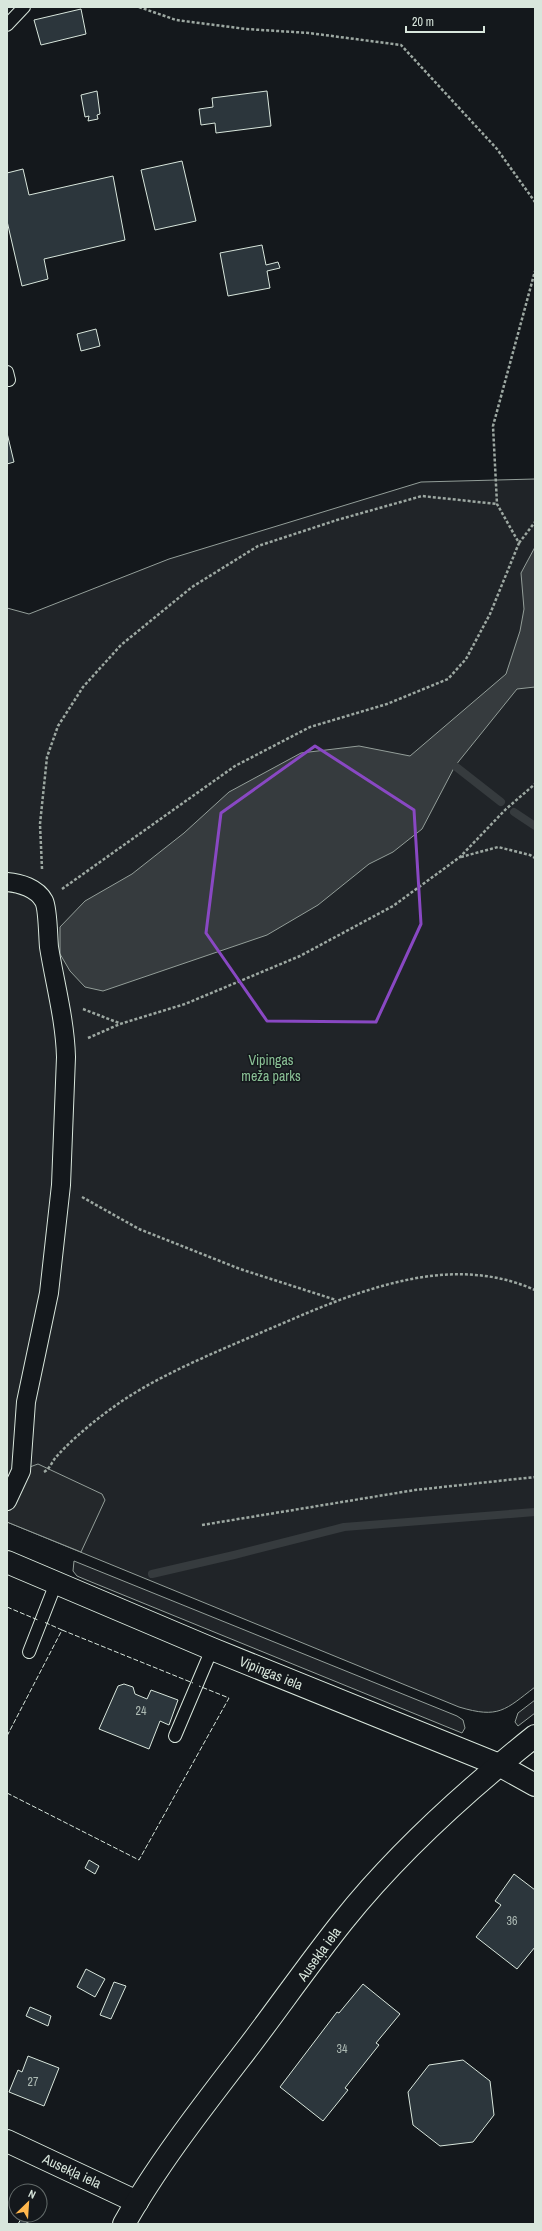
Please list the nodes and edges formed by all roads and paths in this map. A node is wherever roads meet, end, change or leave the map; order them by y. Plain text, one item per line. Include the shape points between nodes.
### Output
1 (24, 7) edge
2 (139, 7) edge
3 (7, 25) edge
4 (535, 202) edge
5 (535, 271) edge
6 (7, 372) edge
7 (7, 380) edge
8 (497, 504) junction
9 (535, 522) edge
10 (518, 543) junction
11 (535, 784) edge
12 (460, 857) junction
13 (535, 858) edge
14 (7, 882) edge
15 (44, 901) junction
16 (59, 998) junction
17 (120, 1024) junction
18 (66, 1057) junction
19 (61, 1185) junction
20 (535, 1290) edge
21 (337, 1300) junction
22 (21, 1471) junction
23 (535, 1477) edge
24 (7, 1501) edge
25 (202, 1525) dead end
26 (7, 1562) edge
27 (56, 1583) junction
28 (212, 1649) junction
29 (29, 1652) dead end
30 (175, 1736) dead end
31 (535, 1736) edge
32 (499, 1765) junction
33 (535, 1785) edge
34 (7, 2141) edge
35 (137, 2202) junction
36 (124, 2224) edge

1 - 3 lane
2 - 4 path via 176,20 401,45 497,150
5 - 8 path via 493,426
6 - 7 lane
8 - 10 path
8 - 15 path via 422,496 258,546 192,587 121,645 83,687 58,726 47,757 40,824
9 - 10 path
10 - 15 path via 490,614 466,659 448,679 387,704 310,727 235,766
11 - 12 path via 506,809
12 - 13 path via 498,848
12 - 17 path via 393,906 300,956 185,1004
14 - 15 street via 31,889
15 - 16 street
16 - 17 path
16 - 18 street via 66,1038
17 - 18 path via 84,1040
18 - 19 street
19 - 21 path via 139,1229 240,1269
19 - 22 street via 49,1293 26,1402
20 - 21 path via 516,1282 477,1275 432,1275 388,1283
21 - 22 path via 240,1341 167,1376 122,1401 82,1432 56,1456 46,1470 30,1475
22 - 24 street
23 - 25 path via 416,1490
26 - 27 street, Vipingas iela
27 - 28 street, Vipingas iela
27 - 29 lane
28 - 30 lane
28 - 32 street, Vipingas iela
31 - 32 street, Ausekļa iela
32 - 33 street, Vipingas iela
32 - 35 street, Ausekļa iela via 397,1861 343,1921 214,2093
34 - 35 street, Ausekļa iela
35 - 36 street, Ausekļa iela

